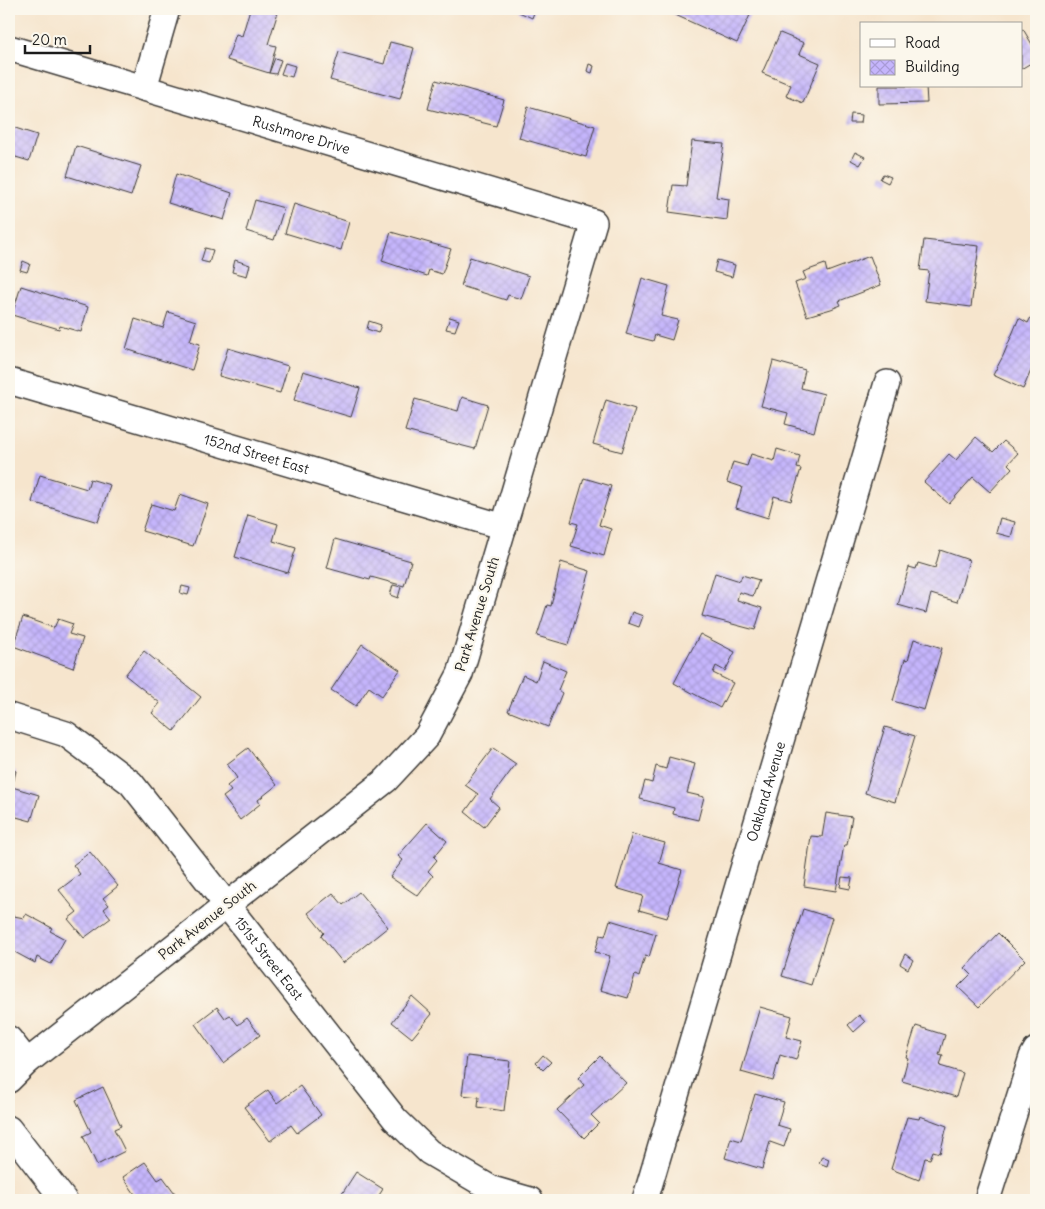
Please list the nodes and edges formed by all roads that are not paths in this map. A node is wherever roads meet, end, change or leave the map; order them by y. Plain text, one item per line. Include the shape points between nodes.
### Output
1 (167, 9) edge
2 (9, 48) edge
3 (144, 88) junction
4 (594, 222) joint
5 (9, 381) edge
6 (887, 383) dead end
7 (504, 527) junction
8 (9, 716) edge
9 (227, 905) junction
10 (9, 1039) edge
11 (1036, 1050) edge
12 (28, 1062) junction
13 (9, 1080) edge
14 (9, 1129) edge
15 (64, 1200) edge
16 (530, 1200) edge
17 (645, 1200) edge
18 (987, 1200) edge

1 - 3 street
2 - 3 street, Rushmore Drive
3 - 4 street, Rushmore Drive
4 - 7 street, Park Avenue South
5 - 7 street, 152nd Street East
6 - 17 street, Oakland Avenue
7 - 9 street, Park Avenue South via 460,674 427,736 386,780
8 - 9 street, 151st Street East via 66,734 131,783
9 - 12 street, Park Avenue South
9 - 16 street, 151st Street East via 395,1119 429,1152 492,1189
10 - 12 street
11 - 18 street
12 - 13 street, Park Avenue South
14 - 15 street

